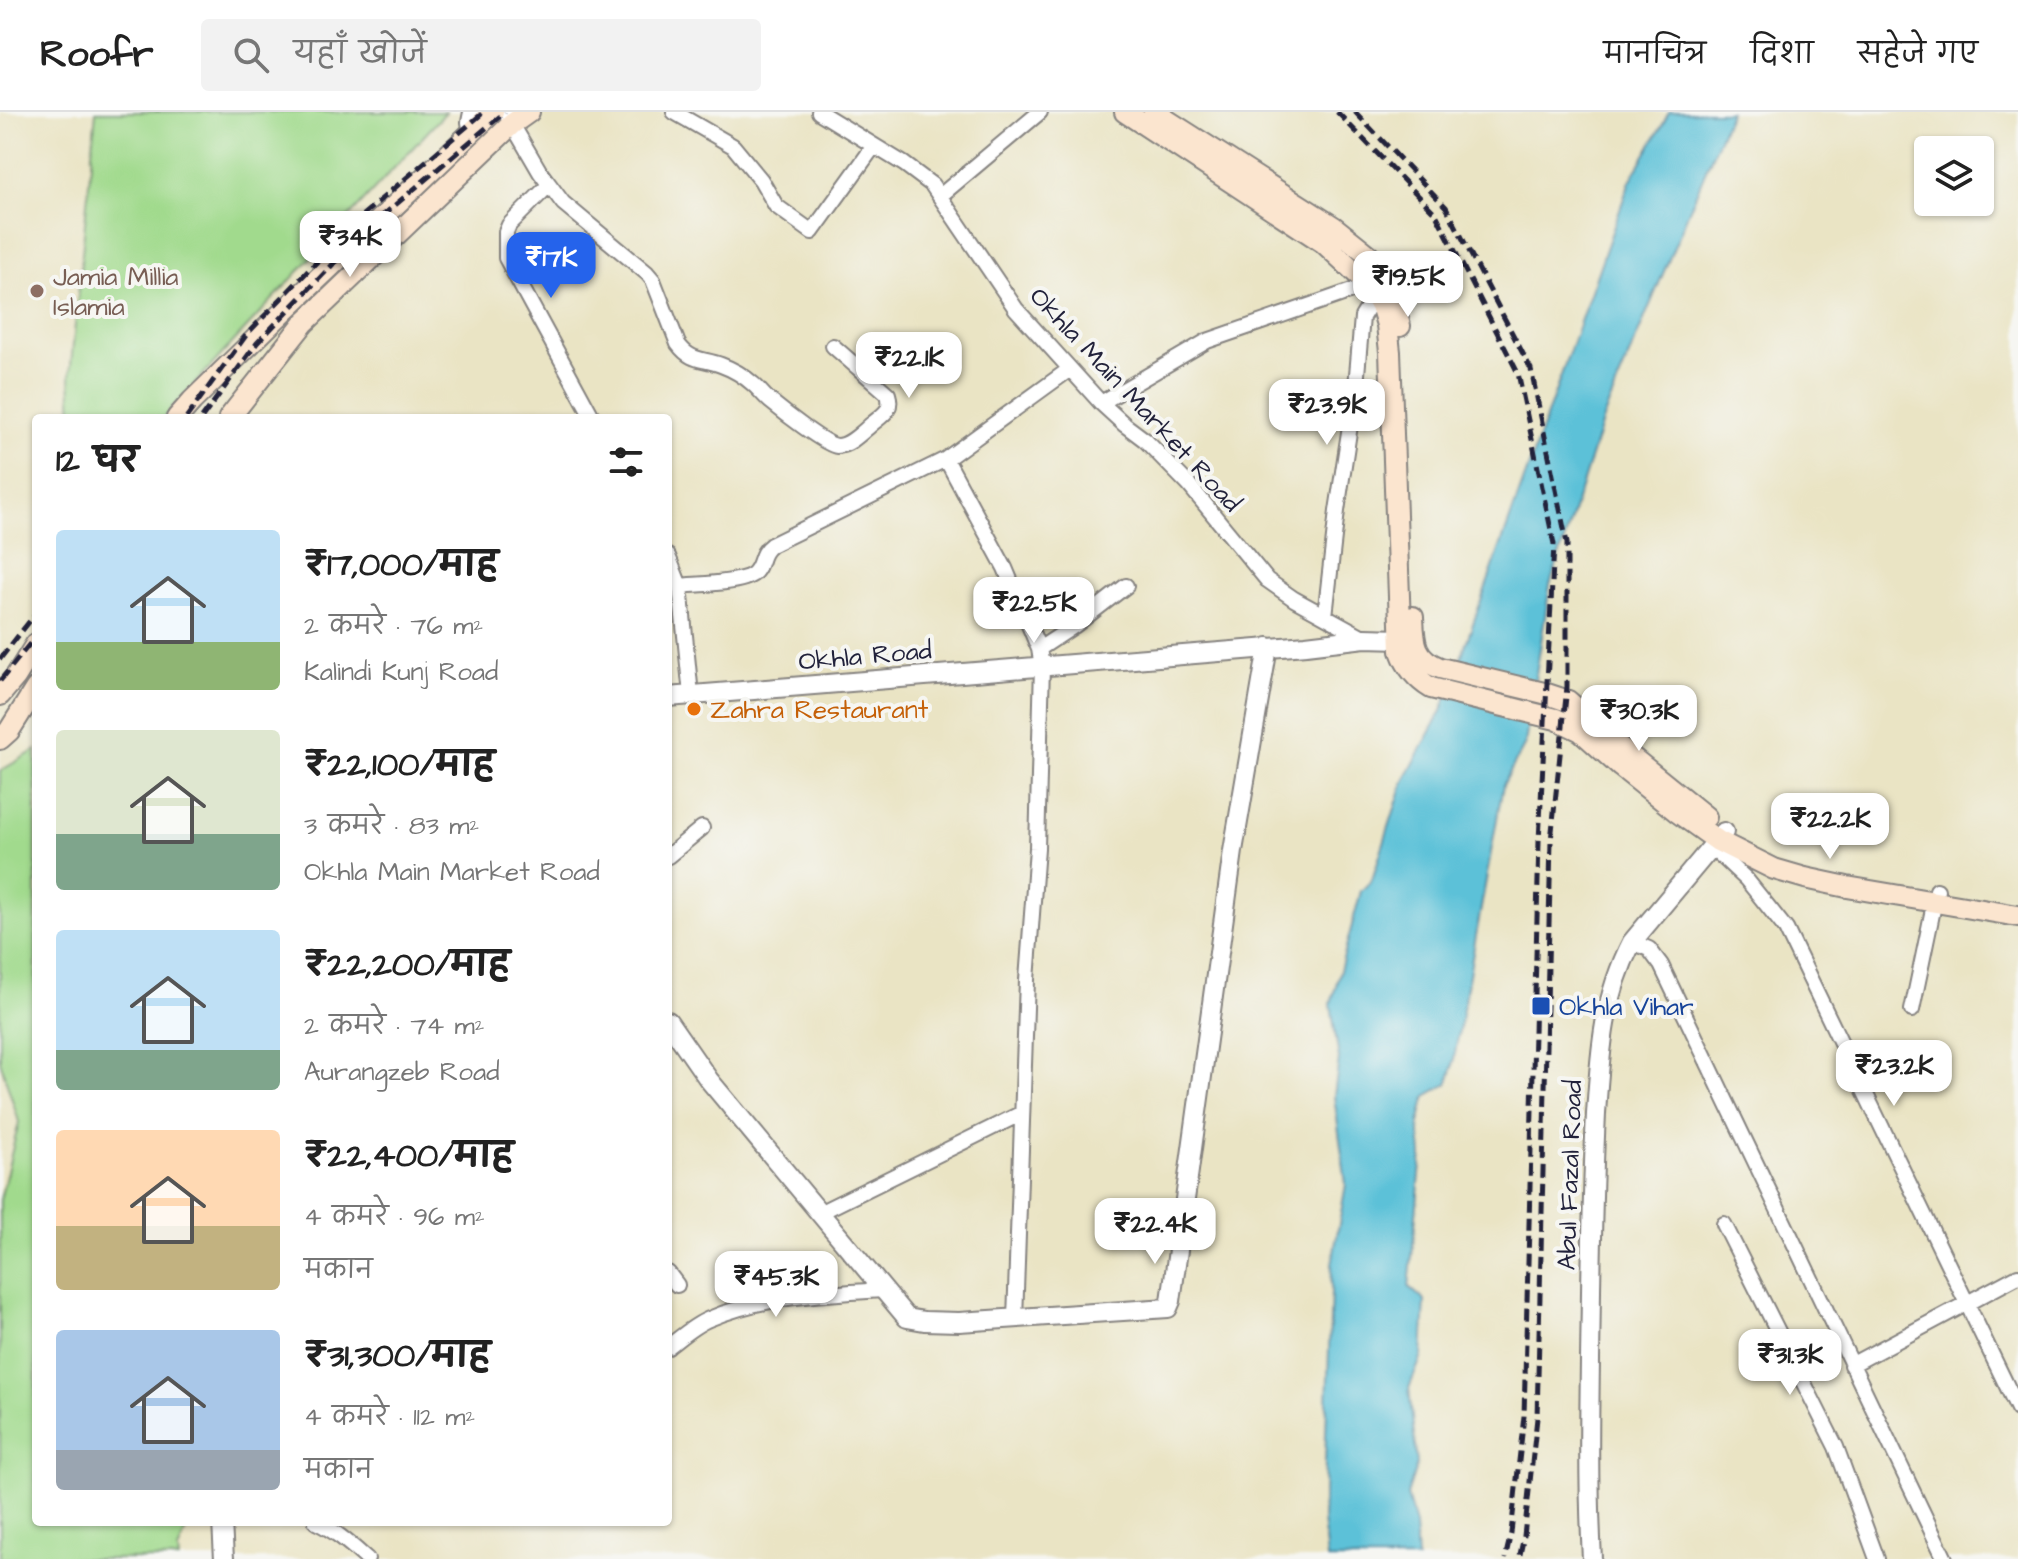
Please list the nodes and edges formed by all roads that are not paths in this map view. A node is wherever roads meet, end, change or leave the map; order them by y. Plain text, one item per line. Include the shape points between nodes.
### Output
1 (471, 112) edge
2 (493, 112) edge
3 (529, 112) edge
4 (674, 112) edge
5 (819, 112) edge
6 (1040, 112) edge
7 (1125, 112) edge
8 (1154, 112) edge
9 (508, 118) edge
10 (471, 134) junction
11 (874, 146) junction
12 (549, 185) junction
13 (940, 196) junction
14 (1420, 263) dead end
15 (1377, 286) junction
16 (833, 346) dead end
17 (1070, 369) junction
18 (1101, 403) junction
19 (181, 414) edge
20 (232, 414) edge
21 (591, 414) edge
22 (946, 459) junction
23 (672, 566) edge
24 (680, 586) junction
25 (1126, 586) dead end
26 (1325, 616) junction
27 (1365, 638) junction
28 (1401, 639) junction
29 (1268, 647) junction
30 (32, 650) edge
31 (1041, 657) junction
32 (16, 676) junction
33 (32, 684) edge
34 (32, 693) edge
35 (0, 695) edge
36 (691, 695) junction
37 (672, 697) edge
38 (0, 739) edge
39 (1647, 779) junction
40 (702, 828) dead end
41 (1719, 840) junction
42 (672, 853) edge
43 (1936, 896) junction
44 (2018, 905) edge
45 (2018, 916) edge
46 (1632, 942) junction
47 (1912, 1010) dead end
48 (672, 1027) edge
49 (1022, 1113) junction
50 (819, 1213) junction
51 (1724, 1224) dead end
52 (2018, 1276) edge
53 (883, 1290) junction
54 (1967, 1304) junction
55 (1015, 1319) junction
56 (672, 1344) edge
57 (1851, 1365) junction
58 (2018, 1409) edge
59 (222, 1526) edge
60 (326, 1526) edge
61 (224, 1559) edge
62 (367, 1559) edge
63 (1592, 1559) edge
64 (1877, 1559) edge
65 (1945, 1559) edge

1 - 10 street
2 - 10 main road
3 - 9 main road
4 - 11 street via 733,146 776,206 812,232
5 - 11 street, Okhla Main Market Road
6 - 13 street
7 - 15 main road via 1324,243
8 - 15 main road via 1334,227 1369,255
9 - 12 street
9 - 20 main road via 304,323
10 - 19 main road
11 - 13 street, Okhla Main Market Road
12 - 16 street via 653,280 678,344 689,356 732,370 823,440 840,445 888,411 890,399
12 - 21 street via 509,225 505,254
13 - 17 street, Okhla Main Market Road via 1016,309
14 - 15 street
15 - 18 street via 1207,341
15 - 26 street via 1362,317
15 - 28 main road via 1390,352
15 - 39 main road via 1400,328 1414,642 1423,659 1568,701
17 - 18 street, Okhla Main Market Road
17 - 22 street
18 - 26 street, Okhla Main Market Road via 1189,485 1267,580
22 - 24 street via 771,545 751,576
22 - 31 street via 1005,568
23 - 24 street
24 - 36 street
25 - 31 street
26 - 27 street, Okhla Main Market Road
27 - 28 street, Okhla Road
27 - 29 street, Okhla Road
28 - 39 main road via 1405,663 1431,688 1556,719
29 - 31 street, Okhla Road
29 - 55 street via 1233,851 1171,1304
30 - 32 main road
31 - 36 street, Okhla Road
31 - 49 street
32 - 33 street
32 - 35 main road
34 - 38 main road
36 - 37 street, Okhla Road
39 - 41 main road
40 - 42 street
41 - 43 main road
41 - 46 street, Abul Fazal Road
41 - 54 street via 1786,929
43 - 44 main road
43 - 45 main road
43 - 47 street
46 - 57 street via 1649,949 1661,965
46 - 63 street, Abul Fazal Road via 1609,999 1601,1042 1592,1181
48 - 50 street
49 - 50 street
49 - 55 street
50 - 53 street
51 - 64 street via 1836,1447
52 - 54 street
53 - 55 street via 914,1320
53 - 56 street via 794,1296 744,1307 699,1324
54 - 57 street
54 - 58 street
57 - 65 street
59 - 61 street
60 - 62 street

